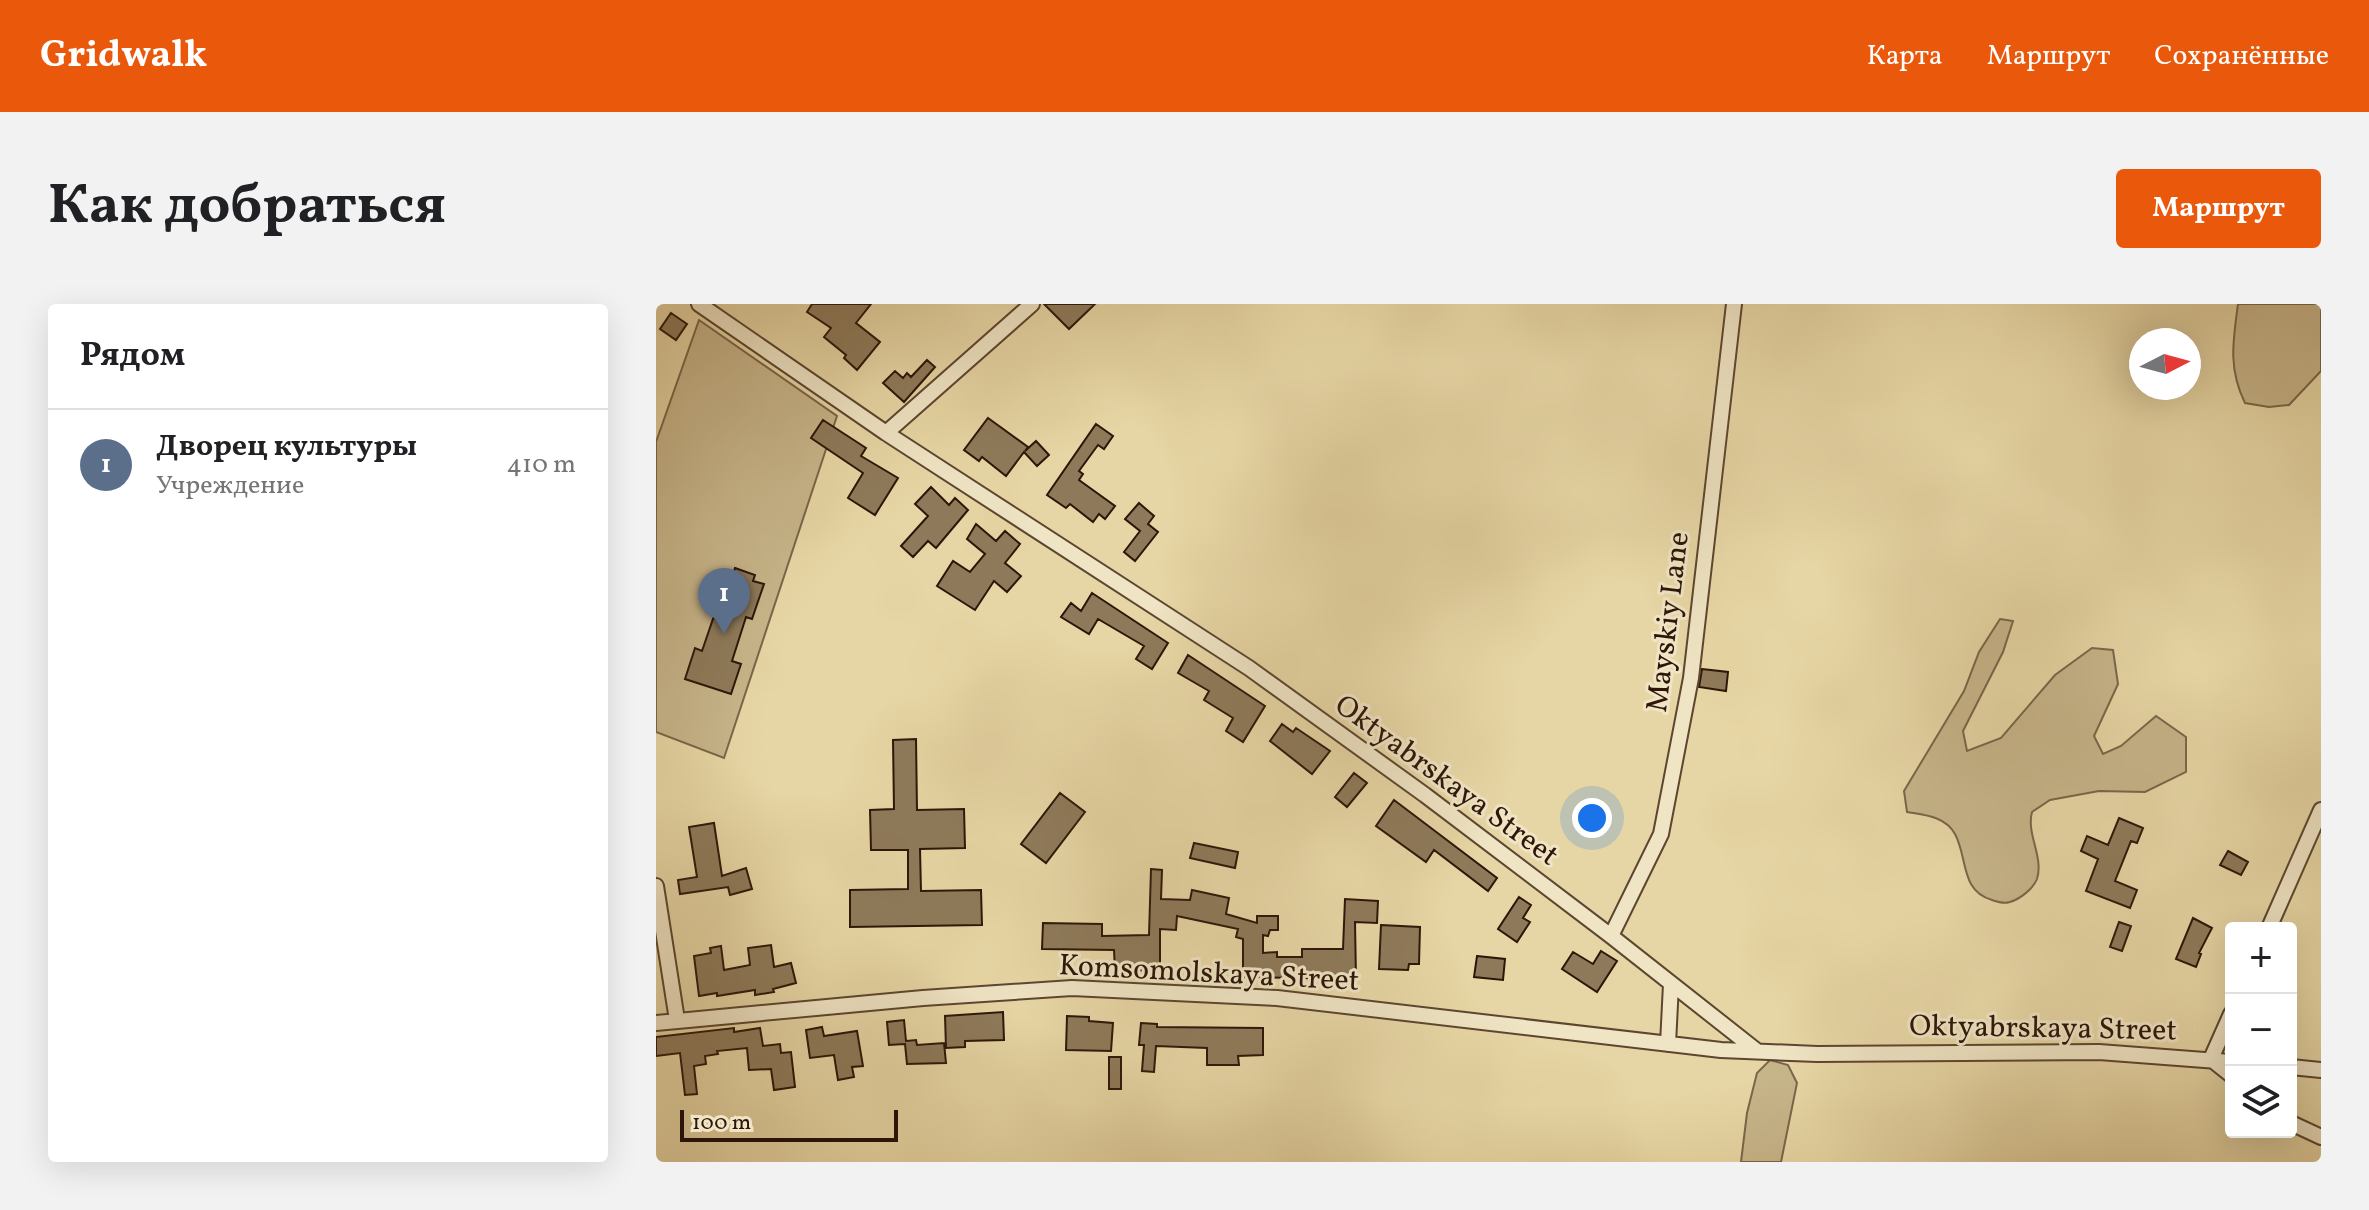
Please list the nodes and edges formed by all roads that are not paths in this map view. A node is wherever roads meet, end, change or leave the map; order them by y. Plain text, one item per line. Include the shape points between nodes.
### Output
1 (699, 304) edge
2 (1032, 304) edge
3 (1734, 304) edge
4 (886, 433) junction
5 (2321, 810) edge
6 (656, 886) edge
7 (2272, 922) edge
8 (1611, 936) junction
9 (1671, 984) junction
10 (677, 1020) junction
11 (656, 1023) edge
12 (2225, 1028) edge
13 (1668, 1044) junction
14 (1757, 1051) junction
15 (2211, 1059) junction
16 (2225, 1061) edge
17 (2297, 1068) edge
18 (2225, 1070) edge
19 (2321, 1070) edge
20 (2297, 1126) edge
21 (2321, 1137) edge

1 - 4 street, Oktyabrskaya Street
2 - 4 street
3 - 8 street, Mayskiy Lane via 1691,678 1661,834
4 - 8 street, Oktyabrskaya Street via 1249,668
5 - 7 street
6 - 10 street
8 - 9 street, Oktyabrskaya Street
9 - 13 street
9 - 14 street, Oktyabrskaya Street
10 - 11 street, Komsomolskaya Street
10 - 13 street, Komsomolskaya Street via 1072,988 1277,998
12 - 15 street
13 - 14 street, Komsomolskaya Street
14 - 15 street, Oktyabrskaya Street via 2099,1052
15 - 16 street, Oktyabrskaya Street
15 - 18 street
17 - 19 street
20 - 21 street

